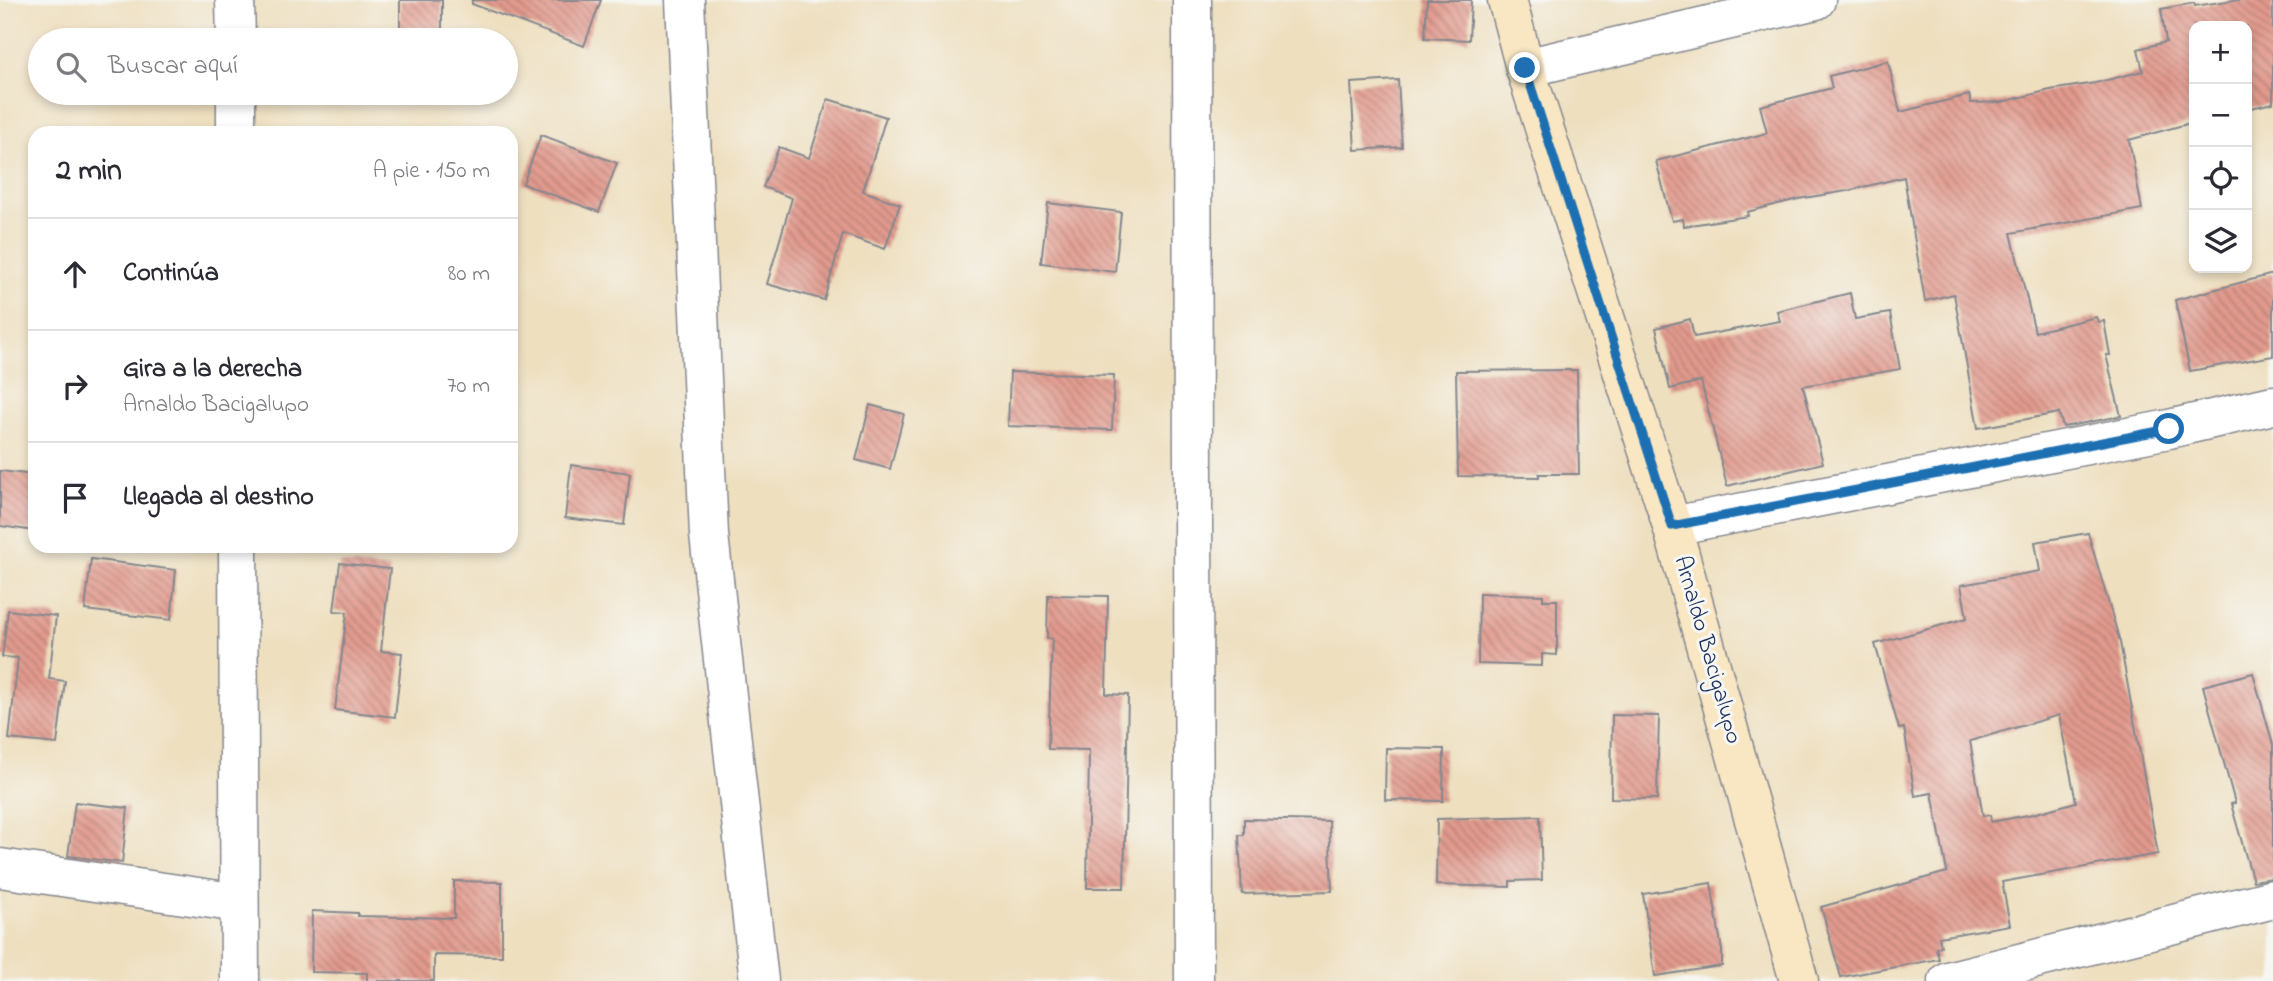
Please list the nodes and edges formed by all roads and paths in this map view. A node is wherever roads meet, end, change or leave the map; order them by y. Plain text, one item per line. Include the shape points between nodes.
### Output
1 (235, 0) edge
2 (685, 0) edge
3 (1192, 0) edge
4 (1507, 0) edge
5 (1816, 0) edge
6 (236, 28) edge
7 (1525, 68) junction
8 (236, 105) edge
9 (236, 126) edge
10 (2273, 405) edge
11 (1672, 526) junction
12 (238, 553) edge
13 (0, 868) edge
14 (2273, 899) edge
15 (239, 903) junction
16 (240, 981) edge
17 (759, 981) edge
18 (1194, 981) edge
19 (1799, 981) edge
20 (1948, 981) edge

1 - 6 street
2 - 17 street via 709,535
3 - 18 street
4 - 7 street, Arnaldo Bacigalupo
5 - 7 street
7 - 11 street, Arnaldo Bacigalupo
8 - 9 street
10 - 11 street
11 - 19 street, Arnaldo Bacigalupo
12 - 15 street
13 - 15 street
14 - 20 street
15 - 16 street

